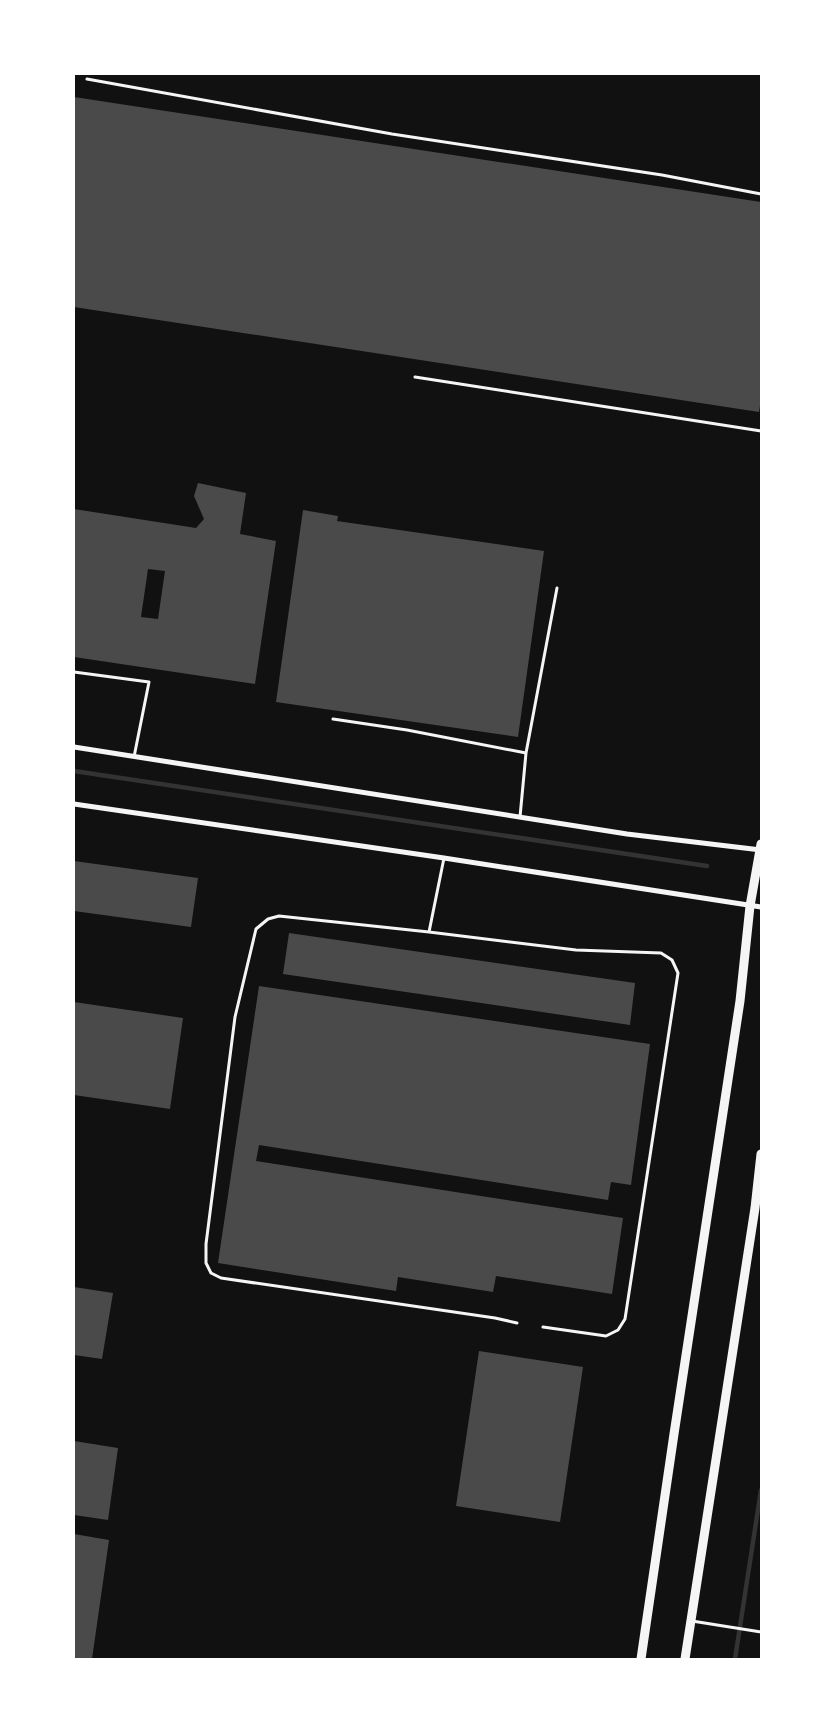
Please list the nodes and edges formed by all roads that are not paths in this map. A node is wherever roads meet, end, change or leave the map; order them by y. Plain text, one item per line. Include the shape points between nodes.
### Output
1 (88, 79) dead end
2 (761, 194) edge
3 (415, 377) dead end
4 (761, 431) edge
5 (557, 588) dead end
6 (74, 672) edge
7 (333, 719) dead end
8 (74, 747) edge
9 (526, 753) junction
10 (134, 757) junction
11 (74, 804) edge
12 (520, 818) junction
13 (761, 848) edge
14 (444, 858) junction
15 (750, 906) junction
16 (761, 907) edge
17 (429, 932) junction
18 (761, 1154) edge
19 (758, 1208) edge
20 (517, 1323) dead end
21 (543, 1327) dead end
22 (691, 1621) junction
23 (761, 1632) edge
24 (641, 1659) edge
25 (685, 1659) edge

1 - 2 lane via 392,134 662,175
3 - 4 lane
5 - 9 lane
6 - 10 lane via 149,682
7 - 9 lane
8 - 10 street
9 - 12 lane
10 - 12 street
11 - 14 street
12 - 13 street via 627,834
13 - 15 street
14 - 15 street
14 - 17 lane
15 - 16 street
15 - 24 street via 738,1011
17 - 20 lane via 278,916 268,919 256,929 235,1017 206,1263 211,1273 222,1278
17 - 21 lane via 576,950 661,953 672,960 678,973 626,1319 618,1330 606,1336
18 - 19 street
19 - 22 street
22 - 23 lane
22 - 25 street

